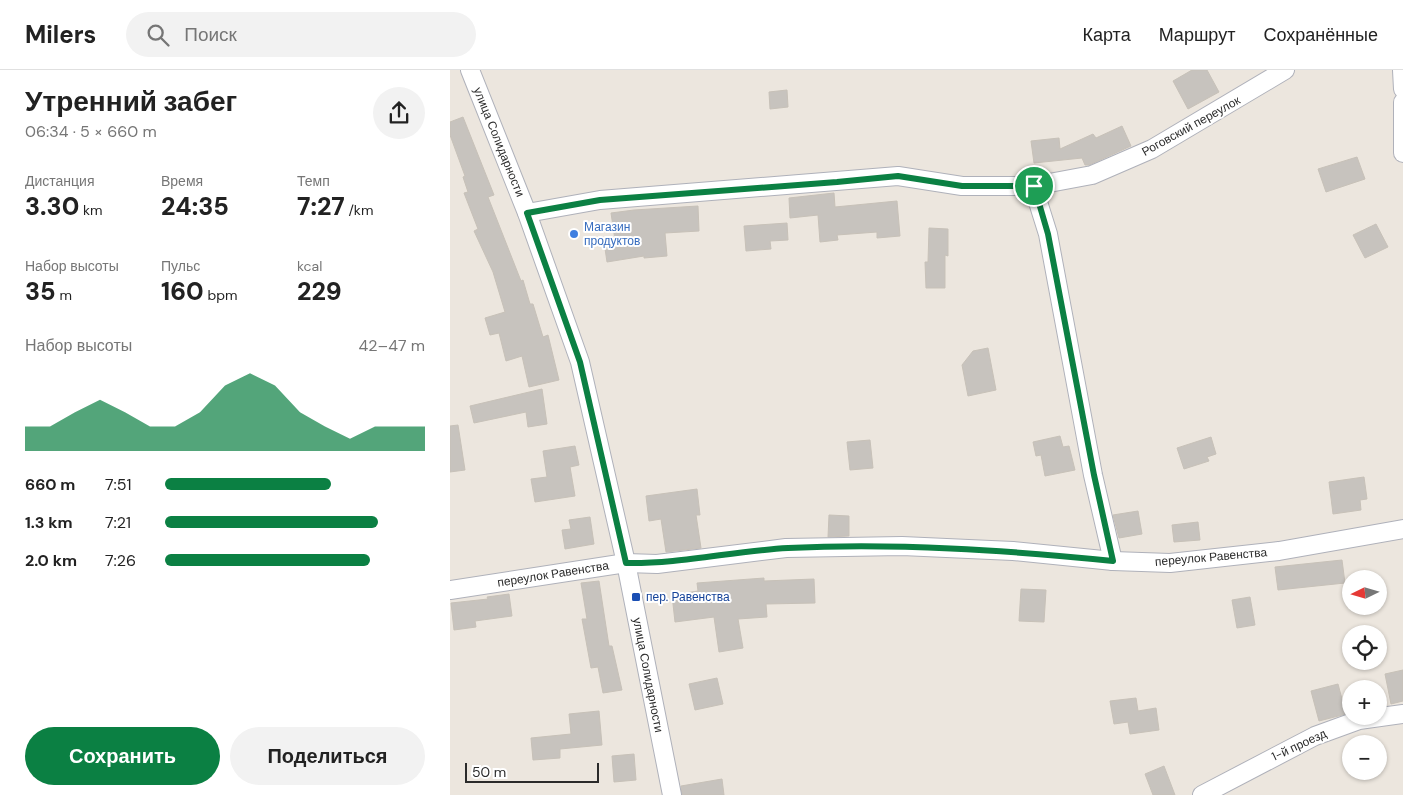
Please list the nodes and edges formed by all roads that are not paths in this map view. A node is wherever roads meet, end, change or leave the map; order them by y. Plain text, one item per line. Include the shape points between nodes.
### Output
1 (470, 70) edge
2 (1285, 70) edge
3 (1402, 70) edge
4 (1403, 89) edge
5 (1403, 102) edge
6 (1403, 152) edge
7 (1034, 186) junction
8 (527, 213) junction
9 (1403, 529) edge
10 (1113, 561) junction
11 (626, 563) junction
12 (450, 590) edge
13 (1403, 714) edge
14 (672, 795) edge
15 (1202, 795) edge

1 - 8 street, улица Солидарности
2 - 7 street, Роговский переулок via 1152,150 1092,175
3 - 4 street
5 - 6 street
7 - 8 street, Роговский переулок via 962,186 898,176 600,200
7 - 10 street via 1048,234
8 - 11 street, улица Солидарности via 580,362
9 - 10 street, переулок Равенства via 1269,552 1170,563
10 - 11 street, переулок Равенства via 1013,551 902,546 786,548 657,564
11 - 12 street, переулок Равенства
11 - 14 street, улица Солидарности
13 - 15 street, 1-й проезд via 1359,720 1315,736

